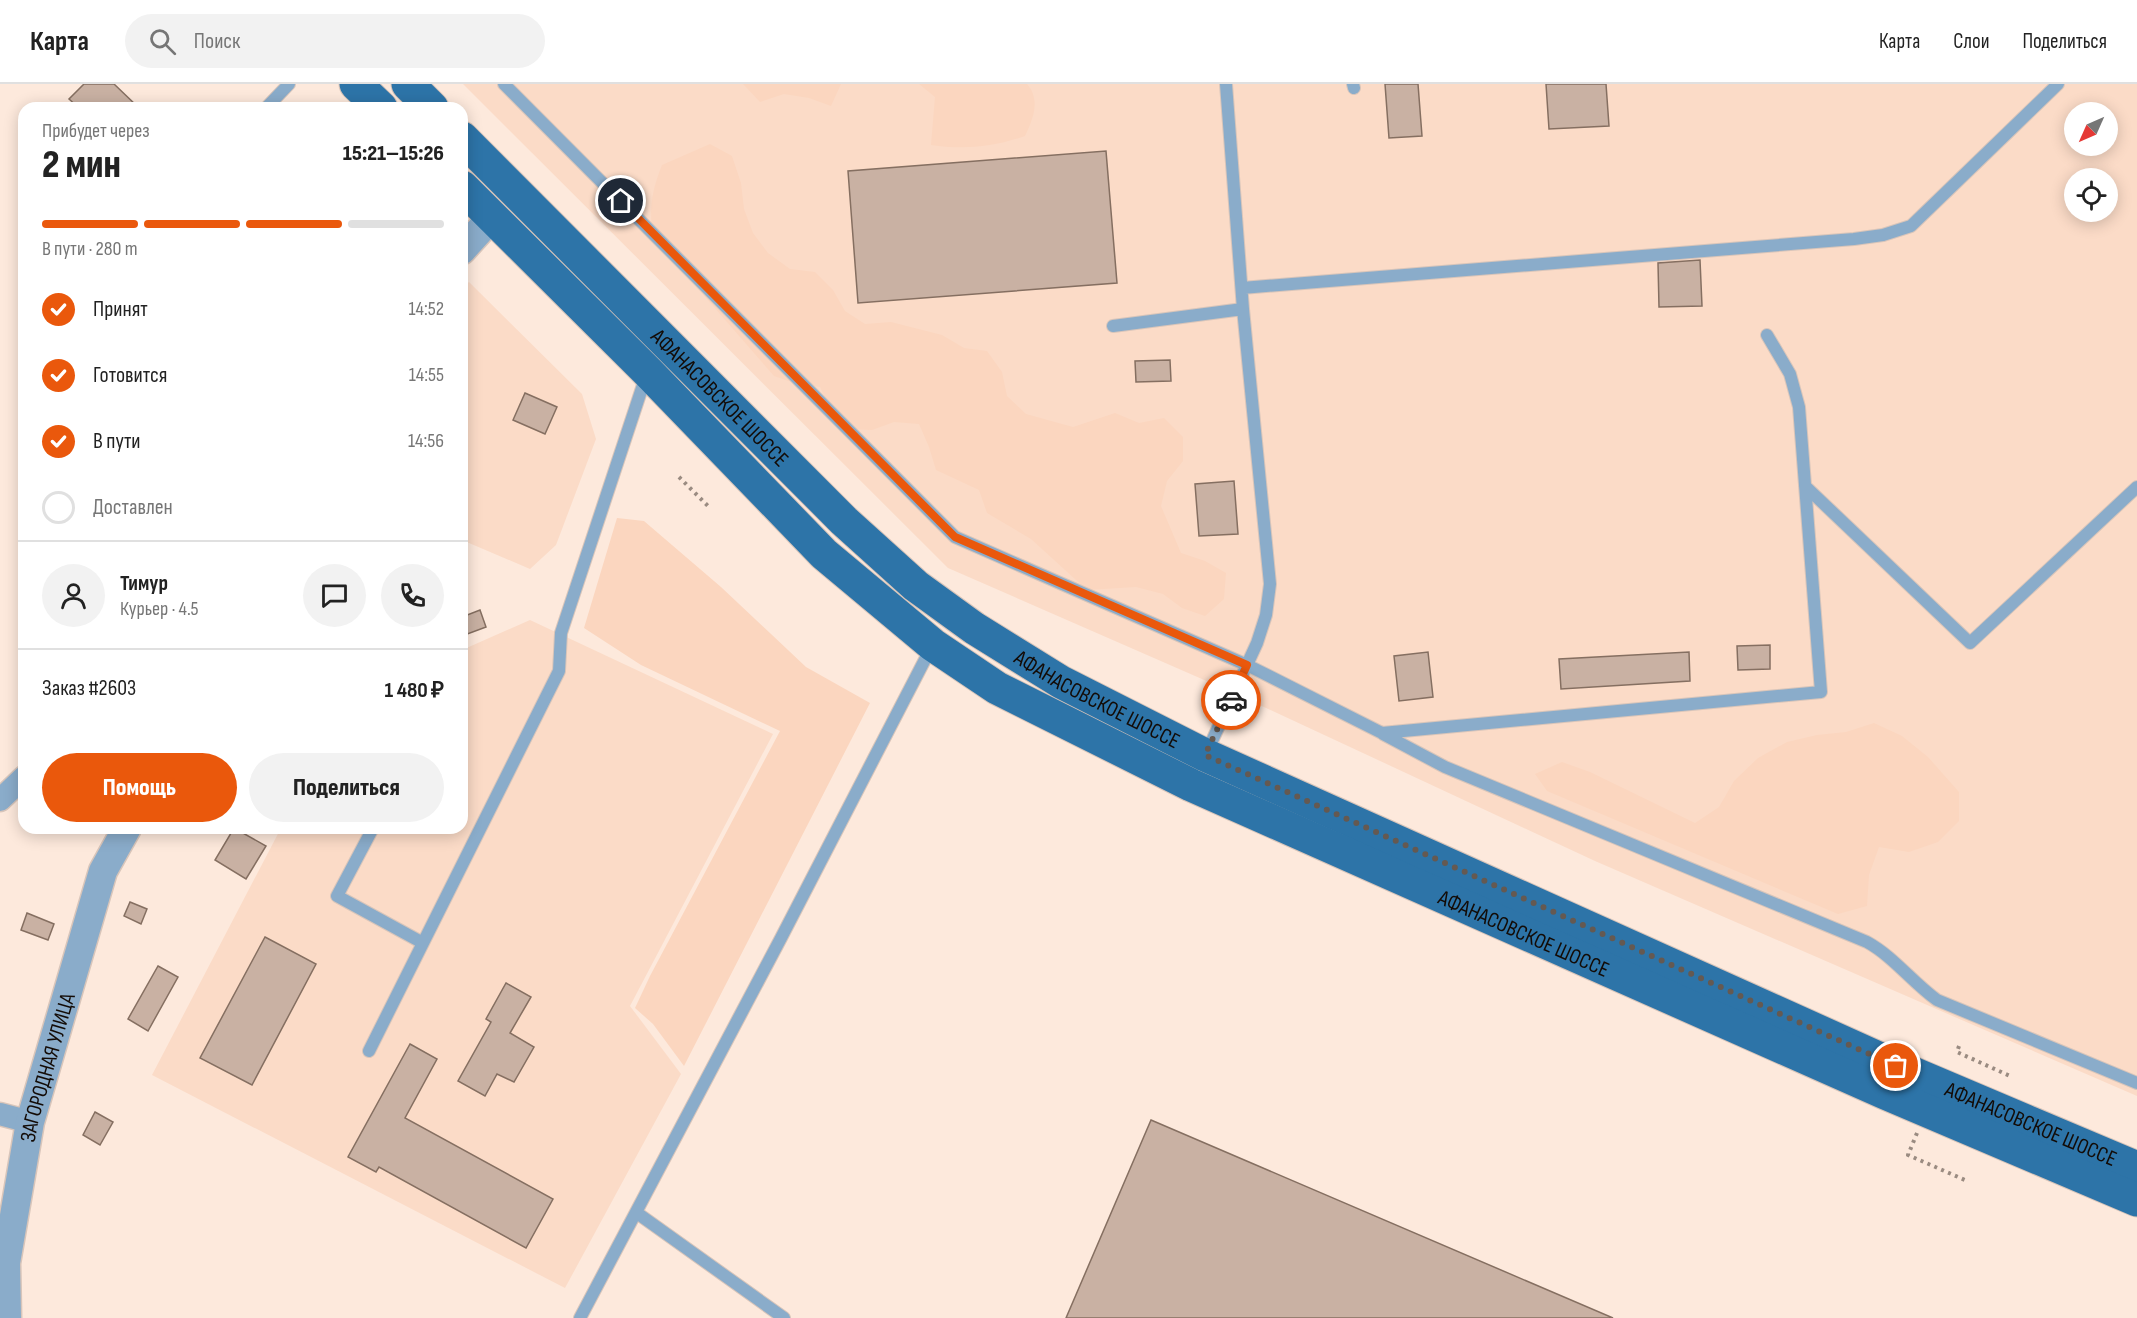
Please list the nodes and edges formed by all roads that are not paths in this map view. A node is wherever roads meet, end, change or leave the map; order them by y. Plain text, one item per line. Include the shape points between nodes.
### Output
1 (289, 84) edge
2 (356, 84) edge
3 (408, 84) edge
4 (504, 84) edge
5 (1226, 84) edge
6 (2058, 84) edge
7 (272, 102) edge
8 (375, 102) edge
9 (426, 102) edge
10 (468, 144) edge
11 (468, 193) edge
12 (492, 217) junction
13 (468, 243) edge
14 (1242, 288) junction
15 (1243, 309) junction
16 (1113, 326) dead end
17 (1767, 335) dead end
18 (648, 372) junction
19 (1805, 486) junction
20 (2137, 487) edge
21 (933, 645) junction
22 (1247, 665) junction
23 (1382, 733) junction
24 (1198, 770) junction
25 (18, 783) edge
26 (0, 800) edge
27 (124, 834) edge
28 (370, 834) edge
29 (423, 943) junction
30 (369, 1051) dead end
31 (2137, 1083) edge
32 (0, 1114) edge
33 (30, 1122) junction
34 (2137, 1168) edge
35 (2137, 1200) edge
36 (637, 1213) junction
37 (7, 1318) edge
38 (580, 1318) edge
39 (784, 1318) edge

1 - 7 lane
2 - 8 main road
3 - 9 main road
4 - 22 lane via 955,537
5 - 14 lane
6 - 14 lane via 1911,226 1882,235
10 - 24 main road, АФАНАСОВСКОЕ ШОССЕ via 844,521 916,586 974,628
11 - 12 main road, АФАНАСОВСКОЕ ШОССЕ
12 - 13 street
12 - 18 main road, АФАНАСОВСКОЕ ШОССЕ
14 - 15 lane
15 - 16 lane
15 - 22 lane via 1270,584 1266,615
17 - 19 lane via 1790,374 1799,407
18 - 21 main road, АФАНАСОВСКОЕ ШОССЕ via 824,554
18 - 29 lane via 561,633 559,671
19 - 20 lane via 1970,643
19 - 23 lane via 1821,692
21 - 24 main road, АФАНАСОВСКОЕ ШОССЕ via 997,688
21 - 36 lane
22 - 23 lane
22 - 24 lane
23 - 31 lane via 1445,767 1867,942 1885,952 1937,1000
24 - 34 main road, АФАНАСОВСКОЕ ШОССЕ
24 - 35 main road, АФАНАСОВСКОЕ ШОССЕ via 1885,1093
25 - 26 street
27 - 33 street, ЗАГОРОДНАЯ УЛИЦА via 103,871
28 - 29 lane via 337,896
29 - 30 lane
32 - 33 street
33 - 37 street, ЗАГОРОДНАЯ УЛИЦА via 6,1263
36 - 38 lane
36 - 39 lane

